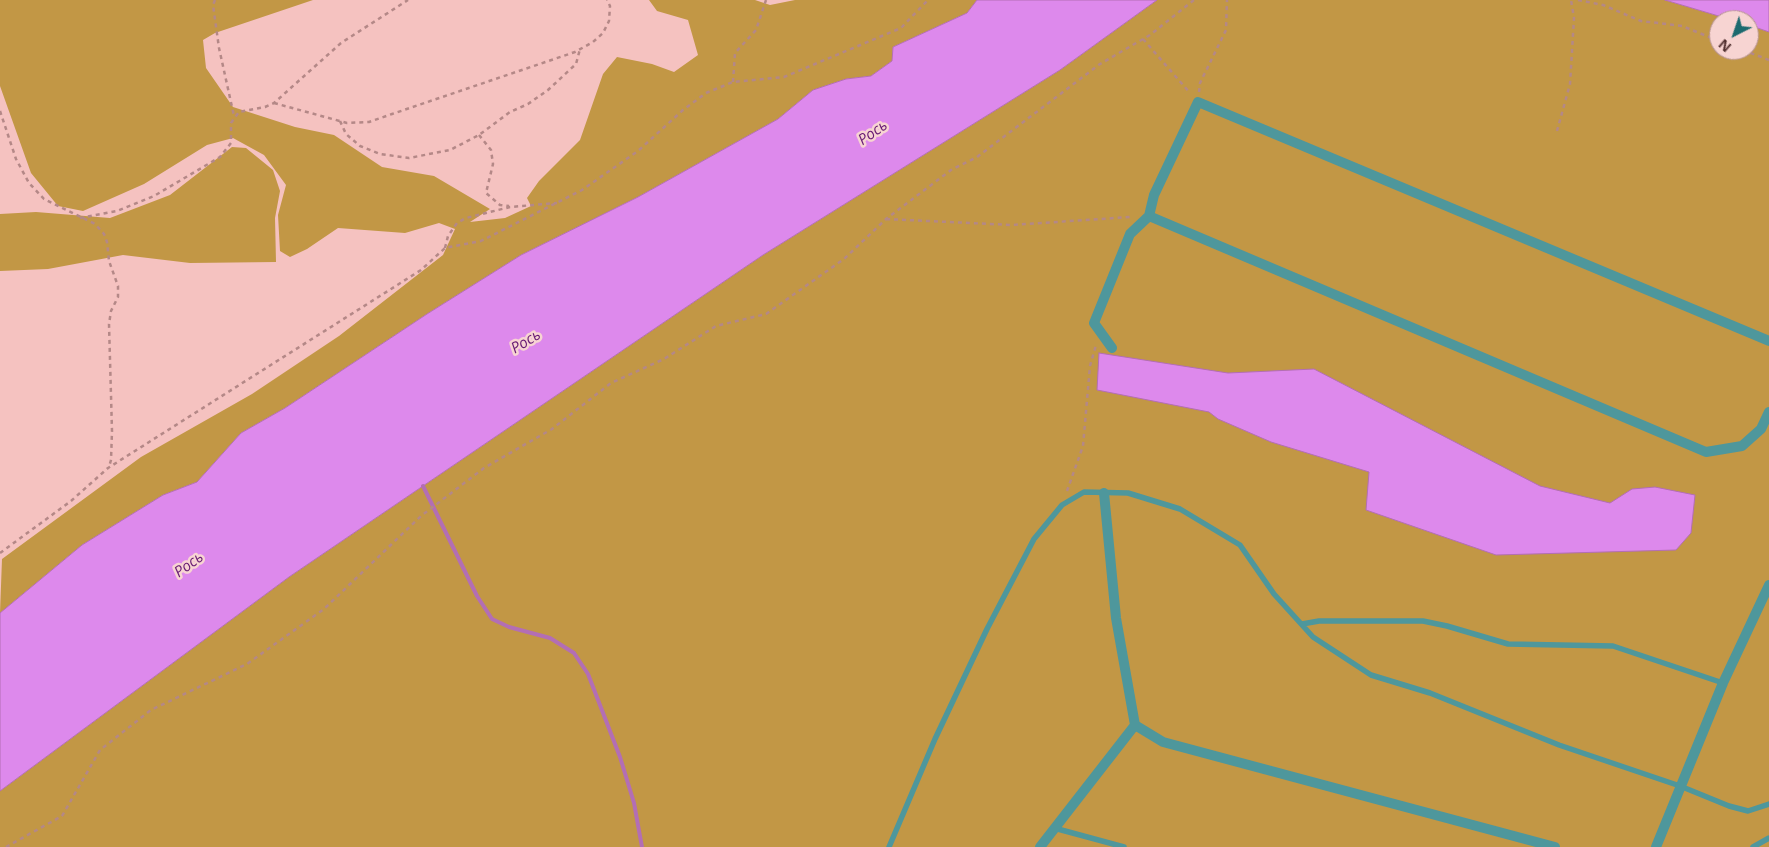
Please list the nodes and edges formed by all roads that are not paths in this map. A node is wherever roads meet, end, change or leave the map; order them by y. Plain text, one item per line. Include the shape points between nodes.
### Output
1 (1149, 216) junction
2 (1769, 341) edge
3 (1112, 348) dead end
4 (1769, 412) edge
5 (1104, 494) junction
6 (1769, 585) edge
7 (1302, 624) junction
8 (1723, 683) junction
9 (1134, 725) junction
10 (1680, 786) junction
11 (1769, 804) edge
12 (1054, 828) junction
13 (1769, 838) edge
14 (889, 847) edge
15 (1040, 847) edge
16 (1124, 847) edge
17 (1555, 847) edge
18 (1656, 847) edge
19 (1753, 847) edge

1 - 2 street via 1154,195 1198,102
1 - 3 street via 1130,234 1094,323
1 - 4 street via 1706,452 1742,446 1761,429
5 - 7 lane via 1128,492 1180,509 1240,545 1274,594
5 - 9 street via 1116,618
5 - 14 lane via 1084,492 1062,506 1034,539 935,739
6 - 8 street
7 - 8 lane via 1319,621 1424,621 1508,644 1612,646
7 - 10 lane via 1313,637 1371,675 1430,693 1559,745
8 - 10 street
9 - 12 street
9 - 17 street via 1163,742
10 - 11 lane via 1748,811
10 - 18 street
12 - 15 street
12 - 16 lane
13 - 19 lane

